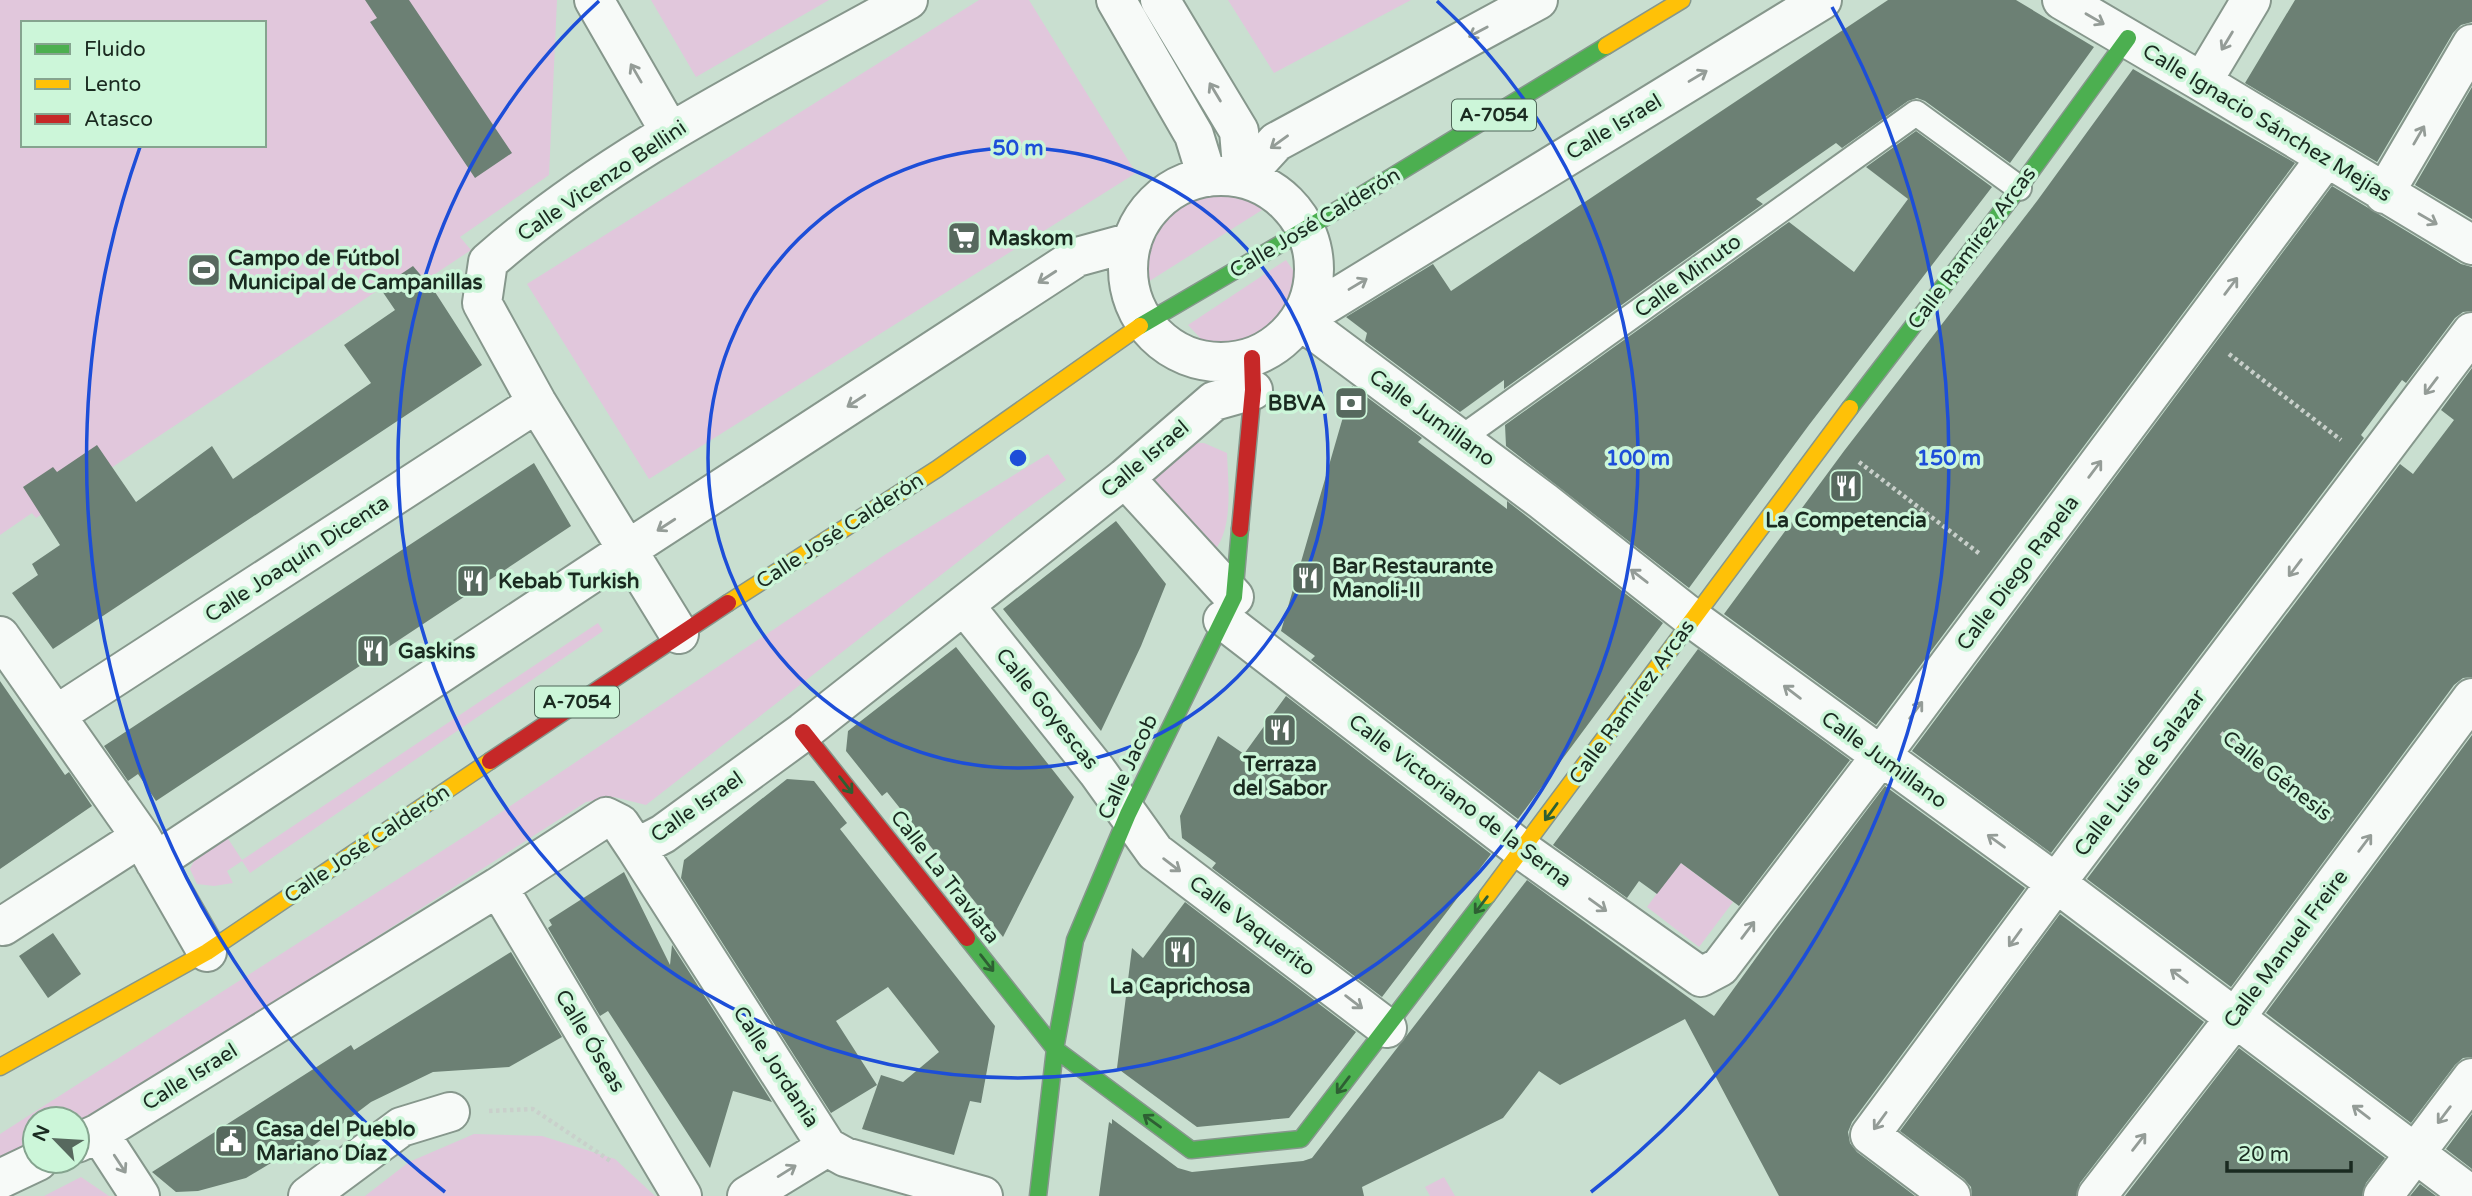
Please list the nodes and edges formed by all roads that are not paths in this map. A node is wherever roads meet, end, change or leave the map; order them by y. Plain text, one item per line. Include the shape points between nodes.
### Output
1 (594, 0) edge
2 (908, 0) edge
3 (1116, 0) edge
4 (1160, 0) edge
5 (1538, 0) edge
6 (1682, 0) edge
7 (1822, 0) edge
8 (2062, 0) edge
9 (2251, 0) edge
10 (2128, 38) junction
11 (2472, 44) edge
12 (2202, 82) junction
13 (670, 132) junction
14 (2326, 158) junction
15 (1225, 177) junction
16 (2019, 188) junction
17 (2384, 194) junction
18 (1306, 229) junction
19 (1132, 242) junction
20 (2472, 245) edge
21 (1300, 320) junction
22 (1144, 323) junction
23 (2472, 332) edge
24 (1252, 374) junction
25 (537, 403) junction
26 (1460, 439) junction
27 (1125, 478) junction
28 (627, 550) junction
29 (964, 605) junction
30 (1228, 608) junction
31 (1693, 619) junction
32 (679, 634) junction
33 (0, 636) edge
34 (2472, 698) edge
35 (56, 715) junction
36 (803, 732) junction
37 (1880, 758) junction
38 (1128, 814) junction
39 (636, 848) junction
40 (148, 849) junction
41 (1522, 850) junction
42 (2056, 883) junction
43 (498, 887) junction
44 (0, 924) edge
45 (207, 952) junction
46 (1700, 977) joint
47 (2235, 1018) junction
48 (1387, 1027) junction
49 (1055, 1049) junction
50 (0, 1067) edge
51 (2472, 1078) edge
52 (450, 1112) road end
53 (91, 1136) edge
54 (91, 1141) edge
55 (827, 1147) junction
56 (2416, 1153) junction
57 (21, 1169) edge
58 (0, 1179) edge
59 (140, 1196) edge
60 (307, 1196) edge
61 (682, 1196) edge
62 (747, 1196) edge
63 (984, 1196) edge
64 (1038, 1196) edge
65 (1951, 1196) edge
66 (2098, 1196) edge
67 (2383, 1196) edge
68 (2472, 1196) edge

13 -> 1 street
2 - 13 street, Calle Vicenzo Bellini
3 - 15 street via 1194,135
15 -> 4 street via 1239,131
5 -> 15 street via 1276,142
6 - 18 street, Calle José Calderón / A-7054
21 -> 7 street, Calle Israel
8 -> 10 street, Calle Ignacio Sánchez Mejías
9 -> 12 street
10 - 12 street, Calle Ignacio Sánchez Mejías
10 - 16 street, Calle Ramírez Arcas
17 -> 11 street
12 - 14 street, Calle Ignacio Sánchez Mejías
13 - 25 street, Calle Vicenzo Bellini via 530,225 488,262 482,303
14 - 17 street, Calle Ignacio Sánchez Mejías
37 -> 14 street, Calle Diego Rapela
15 - 18 street via 1269,188 1291,206
15 - 19 street via 1187,181 1163,196 1144,216
16 - 26 lane, Calle Minuto via 1916,113
16 - 31 street, Calle Ramírez Arcas
17 -> 20 street, Calle Ignacio Sánchez Mejías
18 - 21 street via 1314,259 1312,291
18 - 22 street, Calle José Calderón / A-7054
19 - 22 street via 1127,269 1132,297
19 -> 28 street via 1077,257
21 - 24 street
21 - 26 street, Calle Jumillano
22 - 24 street via 1165,345 1192,358
22 - 32 street, Calle José Calderón / A-7054 via 937,469
23 -> 42 street, Calle Luis de Salazar
24 - 27 street, Calle Israel
24 - 30 street, Calle Jacob
25 - 28 street, Calle Vicenzo Bellini
25 - 35 street, Calle Joaquín Dicenta
31 -> 26 street, Calle Jumillano
27 - 29 street, Calle Israel
27 - 30 street, Calle Victoriano de la Serna
28 - 32 street, Calle Vicenzo Bellini
28 - 40 street
29 - 36 street, Calle Israel
29 - 38 street, Calle Goyescas
30 - 38 street, Calle Jacob
30 - 41 street, Calle Victoriano de la Serna
37 -> 31 street, Calle Jumillano
31 -> 41 street, Calle Ramírez Arcas
32 - 45 street, Calle José Calderón / A-7054
33 - 35 street
47 -> 34 street, Calle Manuel Freire
35 - 40 street
36 - 39 street, Calle Israel via 663,834
36 -> 49 street, Calle La Traviata
42 -> 37 street, Calle Jumillano
46 -> 37 street, Calle Diego Rapela via 1720,967
38 -> 48 street, Calle Vaquerito via 1155,852
38 - 49 street, Calle Jacob via 1075,940
39 - 43 street, Calle Israel via 620,824 606,817
39 - 55 street, Calle Jordania
40 - 44 street
40 - 45 street
41 -> 46 street, Calle Victoriano de la Serna
41 -> 48 street, Calle Ramírez Arcas
47 -> 42 street, Calle Jumillano
42 -> 65 street, Calle Luis de Salazar via 1870,1135
43 - 53 street, Calle Israel
43 - 61 street, Calle Óseas
45 - 50 street, Calle José Calderón / A-7054
56 -> 47 street, Calle Jumillano
66 -> 47 street, Calle Manuel Freire
48 -> 49 street, Calle Ramírez Arcas via 1301,1139 1191,1150
49 - 64 street, Calle Jacob
51 -> 56 street
52 - 60 street via 401,1127
54 -> 59 street
62 -> 55 street
55 - 63 street, Calle Jordania via 845,1157
56 - 67 street
56 - 68 street, Calle Jumillano
57 - 58 street

